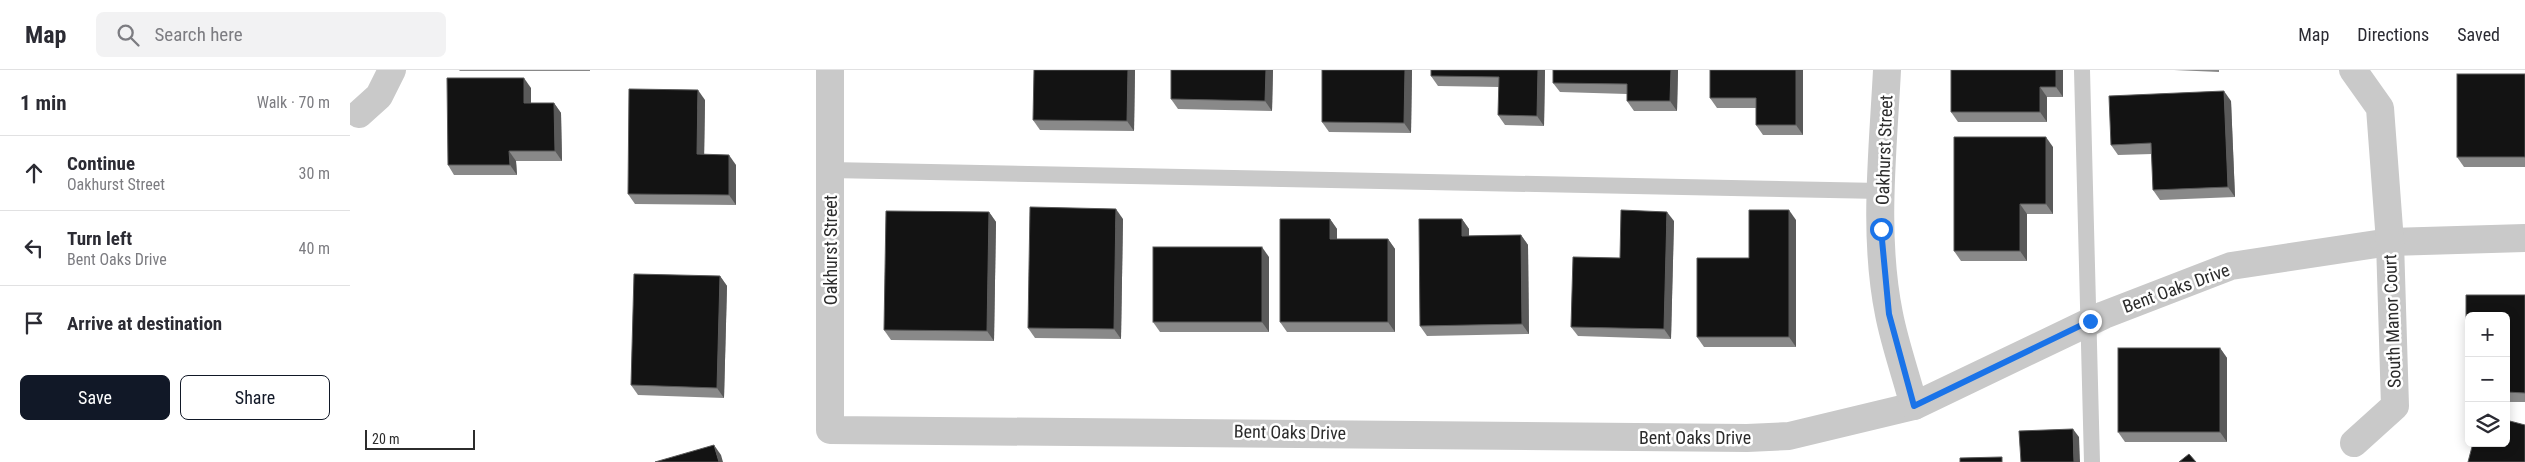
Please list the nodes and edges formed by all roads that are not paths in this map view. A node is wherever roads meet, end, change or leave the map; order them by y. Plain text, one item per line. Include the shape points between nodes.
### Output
1 (392, 70) edge
2 (830, 70) edge
3 (1887, 70) edge
4 (2082, 70) edge
5 (2352, 70) edge
6 (359, 114) dead end
7 (830, 170) junction
8 (1881, 191) junction
9 (2525, 238) edge
10 (2390, 242) junction
11 (2090, 321) junction
12 (1914, 406) junction
13 (830, 430) joint
14 (2354, 443) dead end
15 (2092, 462) edge

1 - 6 street via 379,96
2 - 7 street, Oakhurst Street
3 - 8 street, Oakhurst Street
4 - 11 lane
5 - 10 street, South Manor Court via 2380,108
7 - 8 lane
7 - 13 street, Oakhurst Street
8 - 12 street, Oakhurst Street via 1882,246 1889,314
9 - 10 street, Bent Oaks Drive
10 - 11 street, Bent Oaks Drive via 2231,266
10 - 14 street, South Manor Court via 2395,406
11 - 12 street, Bent Oaks Drive
11 - 15 lane
12 - 13 street, Bent Oaks Drive via 1789,436 1747,438

